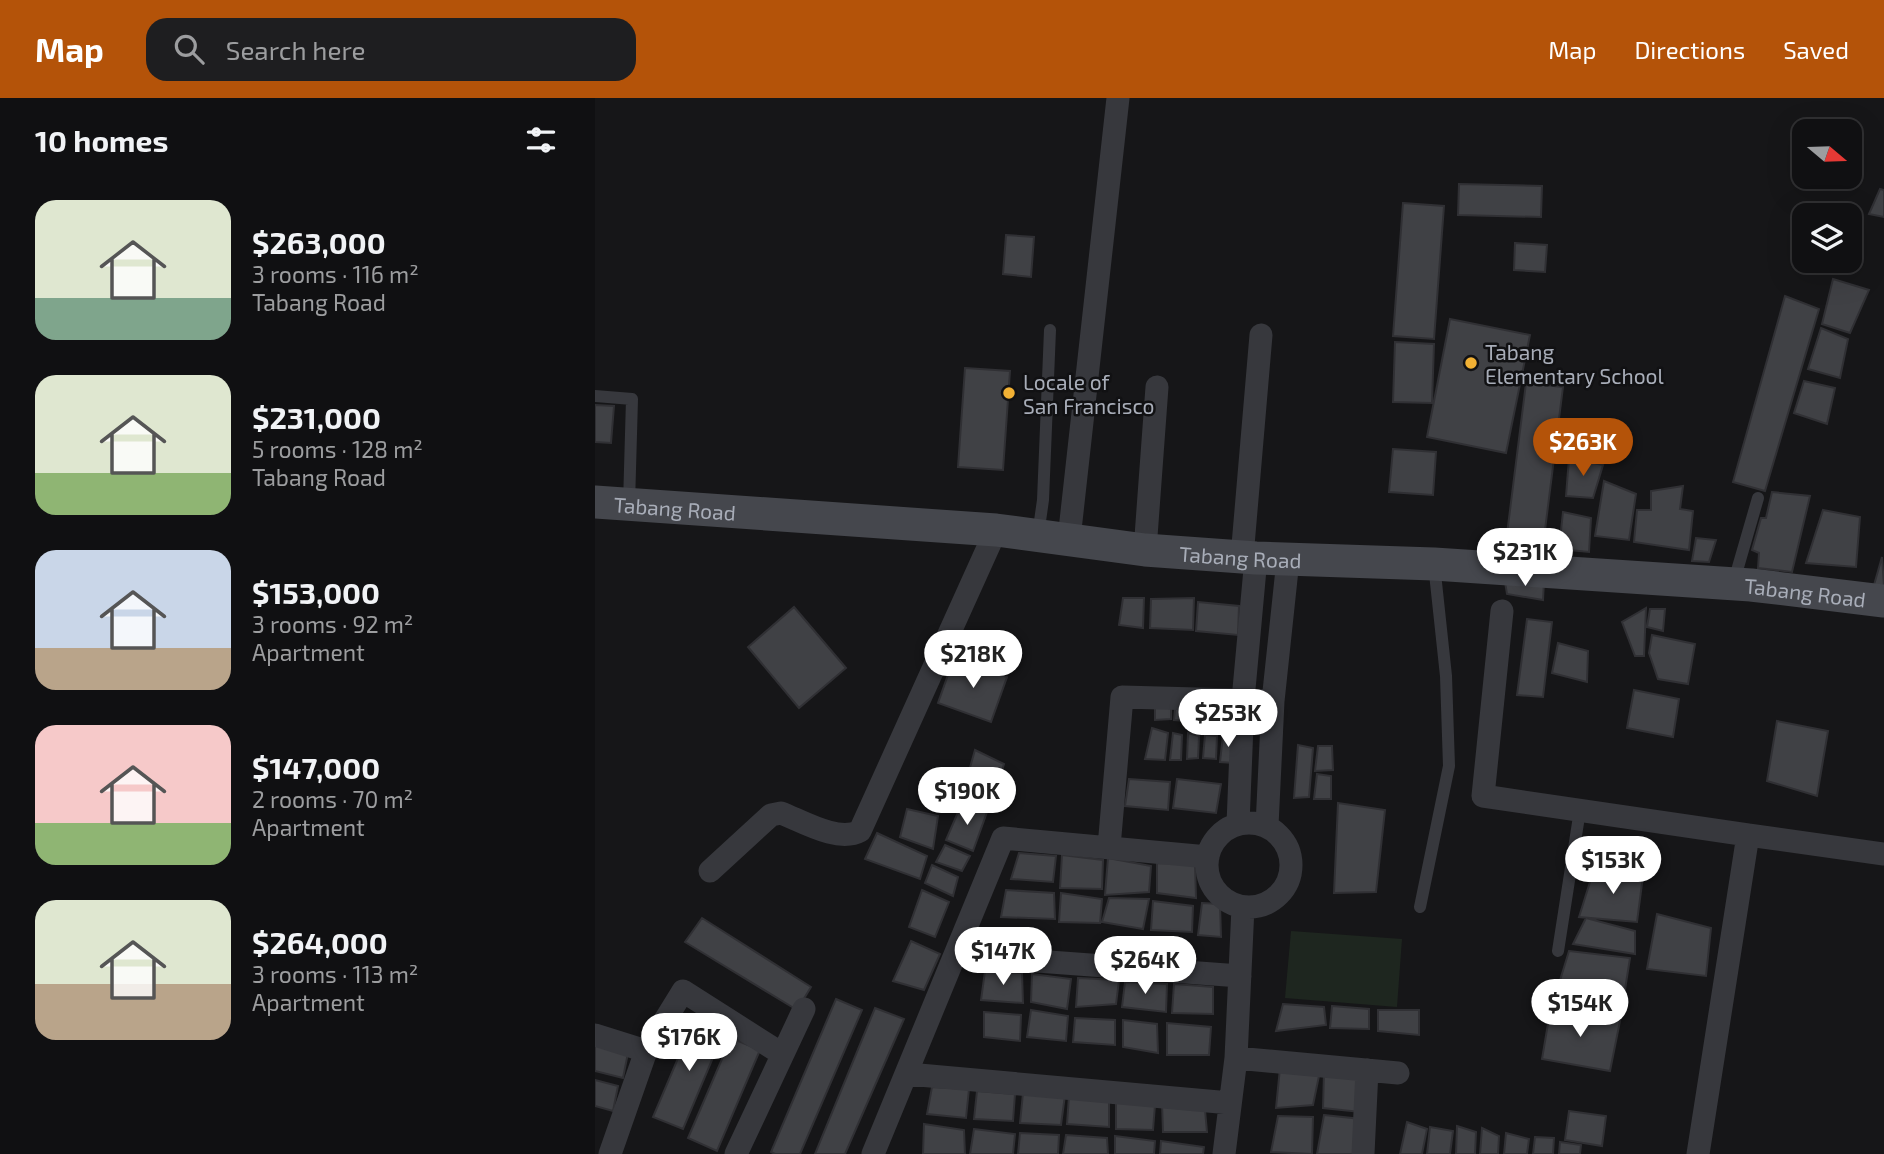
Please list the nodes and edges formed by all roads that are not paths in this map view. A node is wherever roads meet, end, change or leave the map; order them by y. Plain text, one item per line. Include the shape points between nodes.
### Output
1 (1118, 98) edge
2 (1050, 330) dead end
3 (1261, 335) dead end
4 (1157, 387) dead end
5 (595, 396) edge
6 (1758, 498) dead end
7 (595, 502) edge
8 (629, 504) junction
9 (996, 530) junction
10 (1053, 537) junction
11 (1145, 550) junction
12 (1262, 558) junction
13 (1434, 564) junction
14 (1733, 584) junction
15 (1884, 601) edge
16 (1502, 611) dead end
17 (1243, 699) junction
18 (1273, 701) junction
19 (1580, 810) junction
20 (1238, 824) junction
21 (1267, 826) junction
22 (1748, 835) junction
23 (1109, 847) junction
24 (1884, 854) edge
25 (1208, 857) junction
26 (710, 871) dead end
27 (1420, 907) dead end
28 (1243, 908) junction
29 (1558, 951) dead end
30 (956, 955) junction
31 (1240, 976) junction
32 (804, 1009) dead end
33 (595, 1035) edge
34 (646, 1051) junction
35 (782, 1054) junction
36 (1236, 1058) junction
37 (1367, 1070) junction
38 (1398, 1073) dead end
39 (908, 1074) junction
40 (1230, 1103) junction
41 (610, 1154) edge
42 (736, 1154) edge
43 (873, 1154) edge
44 (1224, 1154) edge
45 (1363, 1154) edge
46 (1698, 1154) edge

1 - 10 street
2 - 10 lane via 1043,500
3 - 12 street
4 - 11 street
5 - 8 lane via 632,399
6 - 14 lane
7 - 8 main road, Tabang Road
8 - 9 main road, Tabang Road
9 - 10 main road, Tabang Road
9 - 26 street via 860,831 841,835 781,813 771,815
10 - 11 main road, Tabang Road
11 - 12 main road, Tabang Road
12 - 13 main road, Tabang Road
12 - 17 street
12 - 18 street
13 - 14 main road, Tabang Road
13 - 27 lane via 1446,676 1448,766
14 - 15 main road, Tabang Road
16 - 19 street via 1483,796
17 - 18 street
17 - 20 street
17 - 23 street via 1122,697
18 - 21 street
19 - 22 street
19 - 29 lane
20 - 21 street
20 - 25 street via 1221,832
21 - 28 street via 1287,844 1292,870 1280,894 1269,903
22 - 24 street
22 - 46 street
23 - 25 street
23 - 30 street via 1003,838
25 - 28 street via 1214,889
28 - 31 street
30 - 31 street
30 - 39 street
31 - 36 street
32 - 35 street
33 - 34 street
34 - 35 street via 683,991
34 - 41 street
35 - 42 street
36 - 37 street
36 - 40 street
37 - 38 street
37 - 45 street
39 - 40 street
39 - 43 street
40 - 44 street

